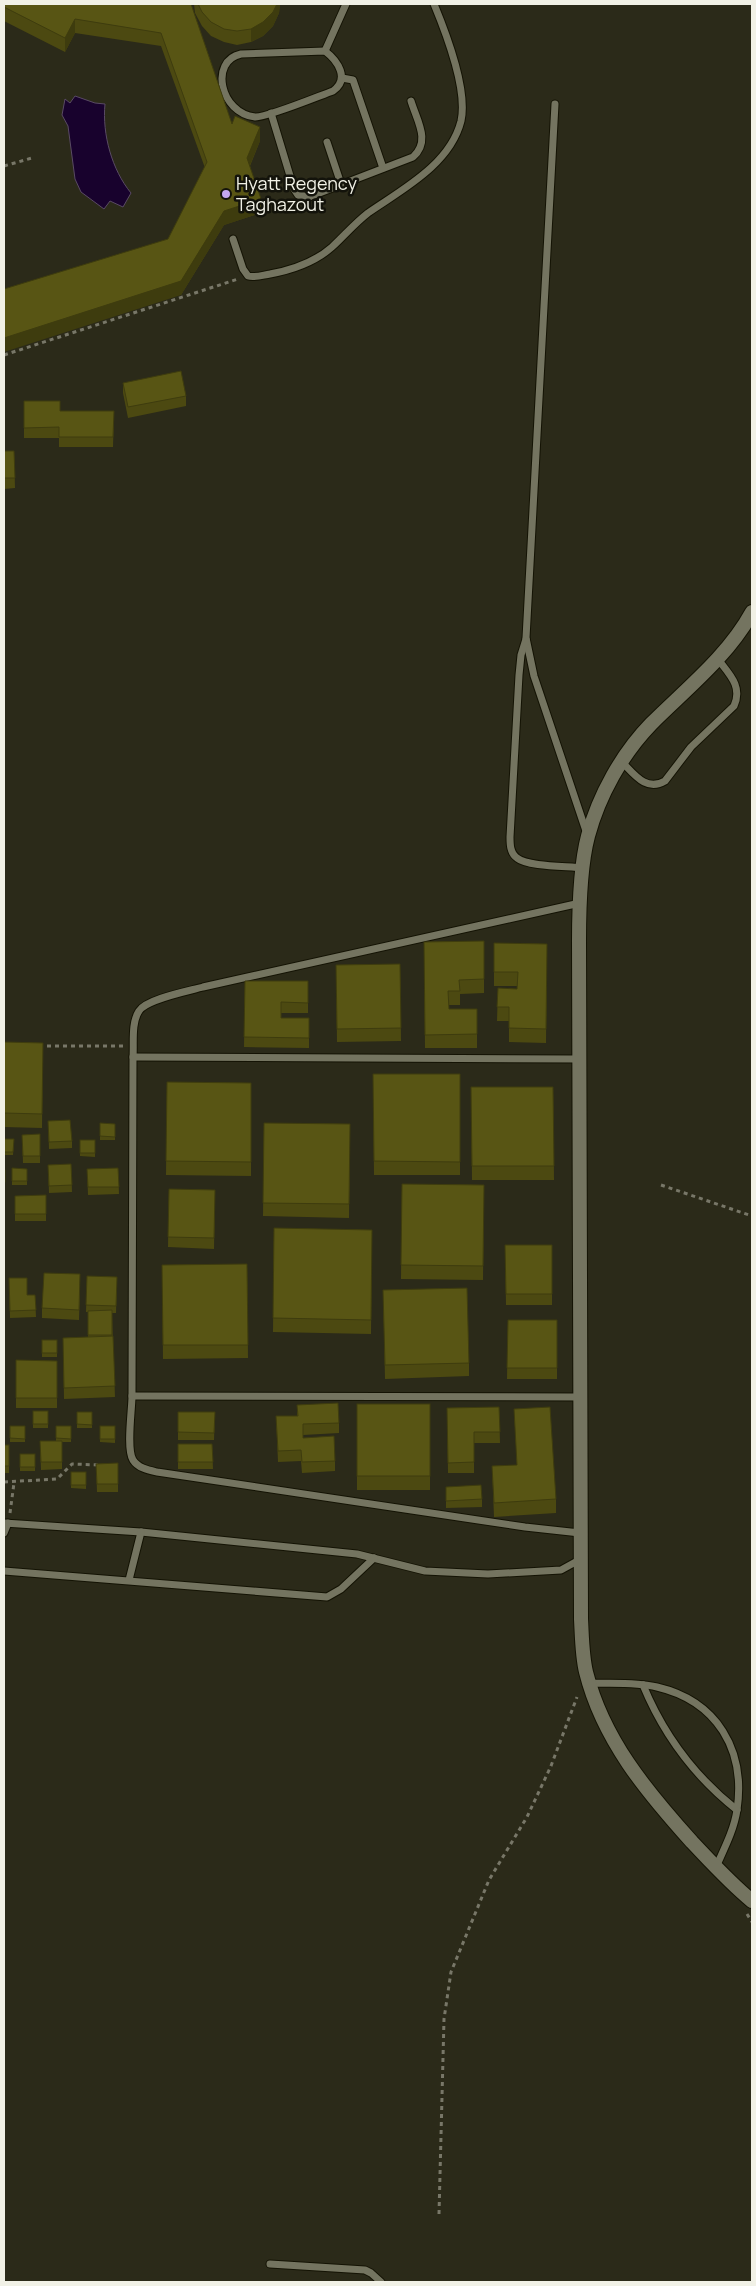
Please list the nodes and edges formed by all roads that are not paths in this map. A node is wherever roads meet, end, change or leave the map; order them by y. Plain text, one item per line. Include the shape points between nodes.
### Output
1 (346, 4) edge
2 (434, 4) edge
3 (325, 51) junction
4 (342, 78) junction
5 (411, 101) dead end
6 (555, 104) dead end
7 (271, 113) junction
8 (327, 142) dead end
9 (383, 168) junction
10 (341, 184) junction
11 (233, 239) dead end
12 (752, 612) edge
13 (526, 638) junction
14 (717, 658) junction
15 (622, 762) junction
16 (588, 837) junction
17 (583, 868) junction
18 (580, 903) junction
19 (133, 1057) junction
20 (579, 1059) junction
21 (132, 1396) junction
22 (581, 1397) junction
23 (6, 1523) edge
24 (140, 1532) junction
25 (4, 1533) edge
26 (580, 1533) junction
27 (374, 1558) junction
28 (581, 1560) junction
29 (4, 1571) edge
30 (129, 1580) junction
31 (589, 1683) junction
32 (643, 1685) junction
33 (737, 1810) junction
34 (716, 1867) junction
35 (752, 1899) edge
36 (270, 2264) dead end
37 (381, 2282) edge

1 - 3 lane
2 - 11 lane via 450,49 462,100 461,122 452,141 417,181 369,213 322,254 303,264 283,272 248,276
3 - 4 lane via 336,61
3 - 7 lane via 241,54 229,60 223,73 228,102 252,116
4 - 7 lane via 332,91
4 - 9 lane via 353,80
5 - 9 lane via 424,142 413,157
6 - 13 lane
7 - 10 lane via 298,195 309,197
8 - 10 lane
9 - 10 lane
12 - 14 street
13 - 16 lane via 534,676
13 - 17 lane via 519,675 510,837 512,853 517,859 527,862
14 - 15 street via 650,726
14 - 15 lane via 738,689 734,706 708,729 660,784 643,782
15 - 16 street via 596,813
16 - 17 street
17 - 18 street
18 - 19 lane via 203,987 148,1003 140,1009 135,1020
18 - 20 street
19 - 20 lane
19 - 21 lane
20 - 22 street
21 - 22 lane
21 - 26 lane via 130,1454 135,1463 148,1470
22 - 26 street
23 - 24 lane
23 - 25 lane
24 - 27 lane
24 - 30 lane
26 - 28 street
27 - 28 lane via 425,1571 488,1574 561,1570
27 - 30 lane via 341,1589 327,1597
28 - 31 street via 583,1650
29 - 30 lane
31 - 32 lane
31 - 34 street via 603,1721 623,1757 660,1806
32 - 33 lane via 674,1745 703,1780
32 - 33 lane via 670,1691 697,1703 719,1724 729,1740 737,1766
33 - 34 lane via 729,1839
34 - 35 street
36 - 37 lane via 365,2270

